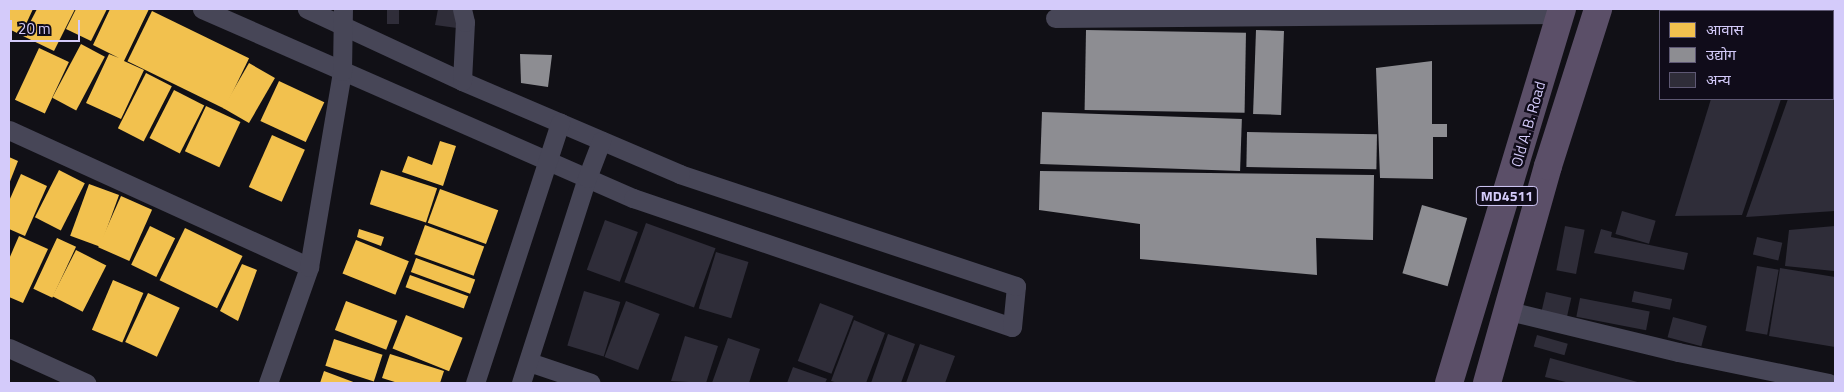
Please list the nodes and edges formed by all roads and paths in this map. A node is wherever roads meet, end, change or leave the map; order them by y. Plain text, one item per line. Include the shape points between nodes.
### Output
1 (202, 9) edge
2 (307, 9) edge
3 (462, 9) edge
4 (1598, 9) edge
5 (1562, 11) edge
6 (343, 17) edge
7 (1055, 18) dead end
8 (342, 71) junction
9 (462, 82) junction
10 (560, 123) junction
11 (9, 130) edge
12 (601, 142) junction
13 (546, 161) junction
14 (587, 178) junction
15 (309, 267) junction
16 (1509, 311) junction
17 (9, 348) edge
18 (528, 362) junction
19 (86, 383) edge
20 (268, 383) edge
21 (475, 383) edge
22 (521, 383) edge
23 (591, 383) edge
24 (1449, 383) edge
25 (1487, 383) edge
26 (1829, 383) edge

1 - 8 street
2 - 6 street
3 - 9 street via 465,22
4 - 16 main road, Old A. B. Road / MD4511 via 1548,166
5 - 7 street
5 - 24 main road, Old A. B. Road / MD4511
6 - 8 street
6 - 9 street
8 - 13 street
8 - 15 street
9 - 10 street
10 - 12 street
10 - 13 street
11 - 15 street
12 - 14 street
12 - 14 street via 680,174 1016,286 1012,327 633,198
13 - 14 street
13 - 21 street
14 - 18 street
15 - 20 street
16 - 25 main road, Old A. B. Road / MD4511
16 - 26 street via 1678,352
17 - 19 street
18 - 22 street
18 - 23 street

